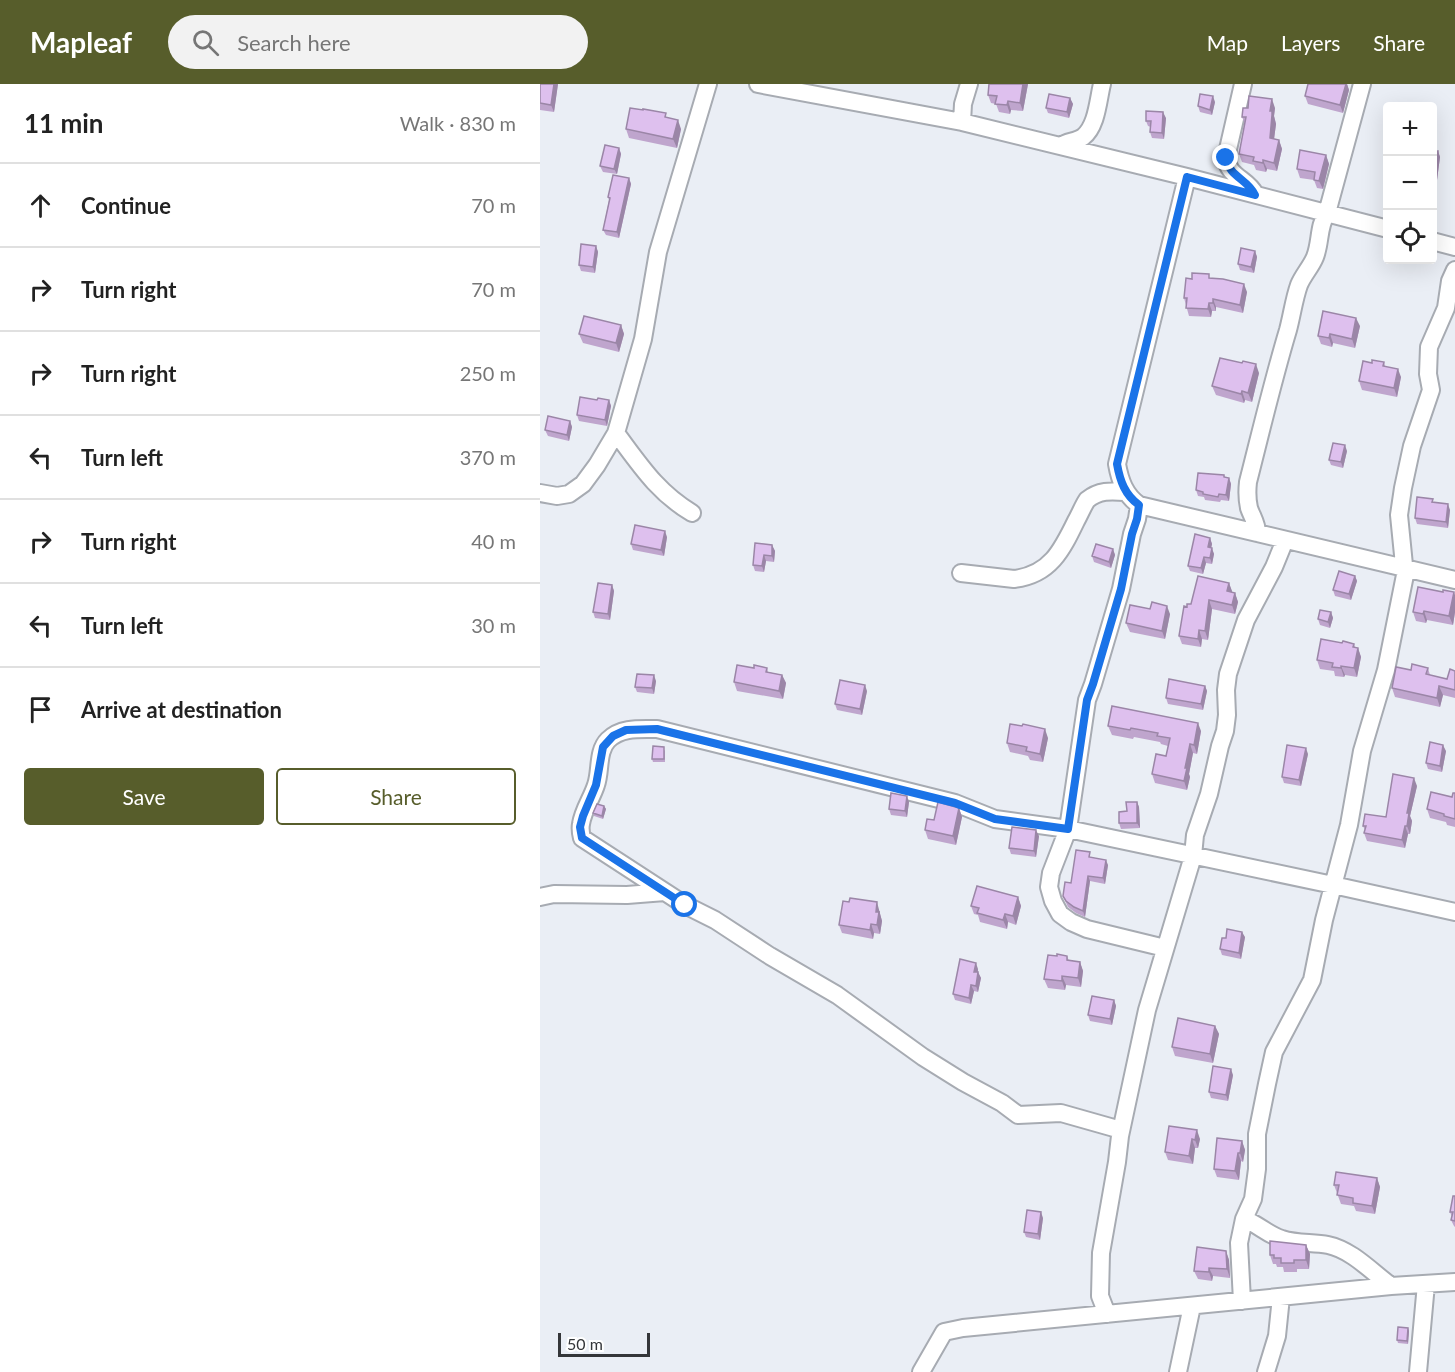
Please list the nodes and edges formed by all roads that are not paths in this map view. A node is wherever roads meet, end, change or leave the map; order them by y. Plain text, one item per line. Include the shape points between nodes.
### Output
1 (708, 84) edge
2 (758, 84) edge
3 (969, 84) edge
4 (1102, 84) edge
5 (1244, 84) edge
6 (1362, 84) edge
7 (962, 122) junction
8 (1060, 146) junction
9 (1187, 177) junction
10 (1255, 195) junction
11 (1327, 213) junction
12 (1383, 228) edge
13 (1437, 242) edge
14 (1455, 247) edge
15 (1455, 270) edge
16 (616, 432) junction
17 (1125, 492) junction
18 (540, 493) edge
19 (1139, 505) junction
20 (692, 513) dead end
21 (1257, 533) junction
22 (1285, 540) junction
23 (1405, 568) junction
24 (962, 573) dead end
25 (1455, 580) edge
26 (1068, 829) junction
27 (1193, 856) junction
28 (1333, 885) junction
29 (665, 892) junction
30 (540, 897) edge
31 (1455, 912) edge
32 (1165, 948) junction
33 (1121, 1130) junction
34 (1244, 1220) junction
35 (1455, 1282) edge
36 (1426, 1284) junction
37 (1391, 1286) junction
38 (1281, 1297) junction
39 (1242, 1301) junction
40 (1192, 1306) junction
41 (1107, 1314) junction
42 (921, 1372) edge
43 (1178, 1372) edge
44 (1266, 1372) edge
45 (1418, 1372) edge

1 - 16 street via 658,252 644,339
2 - 7 street
3 - 7 street
4 - 8 street via 1088,132 1081,139
5 - 10 street via 1226,158 1234,175 1248,183
6 - 11 street
7 - 8 street
8 - 9 street
9 - 10 street
9 - 17 street via 1117,464
10 - 11 street
11 - 12 street
11 - 21 street via 1314,258 1296,295 1248,482 1248,504
13 - 14 street
15 - 23 street via 1446,308 1429,347 1431,390 1403,488 1399,516
16 - 18 street via 583,484 569,494
16 - 20 street via 657,486
17 - 19 street
17 - 24 street via 1103,492 1088,500 1057,556 1030,576 1014,579
19 - 21 street
19 - 26 street via 1121,589 1087,700
21 - 22 street
22 - 23 street
22 - 27 street via 1246,620 1228,674 1226,731 1195,835
23 - 25 street
23 - 28 street via 1386,670 1362,751
26 - 27 street
26 - 29 street via 995,819 955,803 657,729 626,730 603,747 596,785 580,827 582,838
26 - 32 street via 1049,887 1060,914 1087,929
27 - 28 street
27 - 32 street
28 - 31 street
28 - 34 street via 1312,980 1274,1052 1257,1134 1253,1199
29 - 30 street
29 - 33 street via 837,995 923,1057 1018,1114 1060,1113
32 - 33 street
33 - 41 street via 1101,1253 1100,1296
34 - 37 street via 1279,1239 1341,1249
34 - 39 street via 1239,1243
35 - 36 street
36 - 37 street
36 - 45 street
37 - 38 street
38 - 39 street
38 - 44 street via 1277,1336
39 - 40 street
40 - 41 street
40 - 43 street
41 - 42 street via 944,1332

